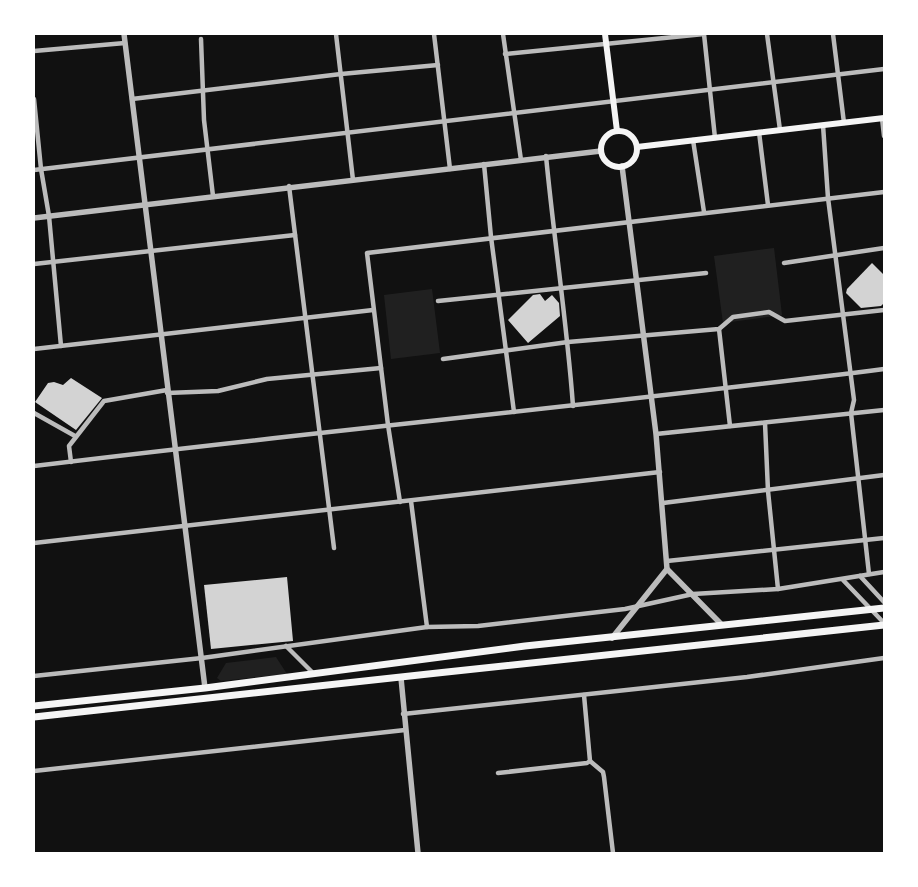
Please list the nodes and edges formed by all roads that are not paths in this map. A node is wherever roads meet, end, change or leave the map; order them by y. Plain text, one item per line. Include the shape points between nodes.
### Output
1 (124, 34) edge
2 (336, 34) edge
3 (434, 34) edge
4 (503, 34) edge
5 (605, 34) edge
6 (704, 34) edge
7 (767, 34) edge
8 (834, 34) edge
9 (201, 40) dead end
10 (125, 43) junction
11 (606, 43) junction
12 (34, 51) edge
13 (505, 54) junction
14 (438, 65) junction
15 (884, 69) edge
16 (341, 74) junction
17 (838, 74) junction
18 (773, 82) junction
19 (710, 89) junction
20 (204, 90) junction
21 (34, 99) edge
22 (132, 99) junction
23 (613, 100) junction
24 (514, 112) junction
25 (883, 118) edge
26 (444, 121) junction
27 (844, 123) junction
28 (823, 125) junction
29 (780, 130) junction
30 (617, 131) junction
31 (759, 132) junction
32 (347, 133) junction
33 (884, 136) edge
34 (716, 138) junction
35 (693, 140) junction
36 (637, 147) junction
37 (206, 150) junction
38 (601, 151) junction
39 (546, 156) junction
40 (139, 158) junction
41 (521, 160) junction
42 (484, 164) junction
43 (622, 166) junction
44 (41, 169) junction
45 (450, 169) junction
46 (34, 170) edge
47 (353, 180) junction
48 (289, 186) junction
49 (884, 192) edge
50 (213, 196) junction
51 (828, 198) junction
52 (144, 204) junction
53 (768, 205) junction
54 (704, 212) junction
55 (49, 216) junction
56 (34, 218) edge
57 (628, 220) junction
58 (553, 230) junction
59 (295, 234) junction
60 (491, 237) junction
61 (884, 248) edge
62 (150, 252) junction
63 (836, 256) junction
64 (53, 261) junction
65 (784, 263) dead end
66 (34, 264) edge
67 (706, 272) dead end
68 (635, 280) junction
69 (561, 286) junction
70 (499, 294) junction
71 (438, 301) dead end
72 (374, 310) junction
73 (884, 310) edge
74 (844, 316) junction
75 (306, 317) junction
76 (719, 329) junction
77 (160, 334) junction
78 (642, 337) junction
79 (568, 342) junction
80 (61, 346) junction
81 (34, 349) edge
82 (506, 350) junction
83 (443, 359) dead end
84 (382, 368) junction
85 (884, 369) edge
86 (851, 373) junction
87 (313, 376) junction
88 (727, 389) junction
89 (167, 392) junction
90 (650, 399) junction
91 (573, 406) junction
92 (884, 410) edge
93 (514, 412) junction
94 (34, 413) edge
95 (851, 414) junction
96 (765, 423) junction
97 (388, 424) junction
98 (730, 426) junction
99 (320, 433) junction
100 (656, 434) junction
101 (75, 436) junction
102 (174, 449) junction
103 (71, 462) junction
104 (34, 466) edge
105 (660, 472) junction
106 (884, 475) edge
107 (858, 477) junction
108 (768, 491) junction
109 (411, 501) junction
110 (400, 502) junction
111 (663, 503) junction
112 (329, 510) junction
113 (184, 526) junction
114 (884, 538) edge
115 (865, 540) junction
116 (34, 543) edge
117 (334, 548) dead end
118 (775, 549) junction
119 (667, 561) junction
120 (667, 569) junction
121 (884, 572) edge
122 (868, 574) junction
123 (860, 576) junction
124 (843, 580) junction
125 (778, 589) junction
126 (693, 594) junction
127 (884, 602) edge
128 (636, 605) junction
129 (884, 608) edge
130 (873, 610) junction
131 (884, 624) edge
132 (722, 625) junction
133 (428, 627) junction
134 (612, 638) junction
135 (286, 646) junction
136 (202, 658) junction
137 (884, 658) edge
138 (314, 674) junction
139 (34, 676) edge
140 (401, 678) junction
141 (205, 688) junction
142 (584, 695) junction
143 (34, 706) edge
144 (403, 714) junction
145 (34, 717) edge
146 (405, 730) junction
147 (590, 761) junction
148 (34, 771) edge
149 (498, 773) dead end
150 (418, 853) edge
151 (612, 853) edge

1 - 10 street
2 - 16 street
3 - 14 street
4 - 13 street
5 - 11 main road
6 - 11 street
6 - 19 street
7 - 18 street
8 - 17 street
9 - 20 street
10 - 12 street
10 - 22 street
11 - 13 street
11 - 23 main road
13 - 24 street
14 - 16 street
14 - 26 street
15 - 17 street
16 - 20 street
16 - 32 street
17 - 18 street
17 - 27 street
18 - 19 street
18 - 29 street
19 - 23 street
19 - 34 street
20 - 22 street
20 - 37 street
21 - 44 street
22 - 40 street
23 - 24 street
23 - 30 main road
24 - 26 street
24 - 41 street
25 - 27 main road
25 - 33 street
26 - 32 street
26 - 45 street
27 - 28 main road
28 - 29 main road
28 - 51 street
29 - 31 main road
30 - 36 main road via 628,133
30 - 38 main road via 607,136
31 - 34 main road
31 - 53 street
32 - 37 street
32 - 47 street
34 - 35 main road
35 - 36 main road
35 - 54 street
36 - 43 main road via 630,163
37 - 40 street
37 - 50 street
38 - 39 street
38 - 43 main road via 608,163
39 - 41 street
39 - 58 street
40 - 44 street
40 - 52 street
41 - 42 street
42 - 45 street
42 - 60 street
43 - 57 street
44 - 46 street
44 - 55 street
45 - 47 street
47 - 48 street
48 - 50 street
48 - 59 street
49 - 51 street
50 - 52 street
51 - 53 street
51 - 63 street
52 - 55 street
52 - 62 street
53 - 54 street
54 - 57 street
55 - 56 street
55 - 64 street
57 - 58 street
57 - 68 street
58 - 60 street
58 - 69 street
59 - 62 street
59 - 75 street
60 - 70 street
60 - 72 street via 367,253
61 - 63 street
62 - 64 street
62 - 77 street
63 - 65 street
63 - 74 street
64 - 66 street
64 - 80 street
67 - 68 street
68 - 69 street
68 - 78 street
69 - 70 street
69 - 79 street
70 - 71 street
70 - 82 street
72 - 75 street
72 - 84 street
73 - 74 street
74 - 76 street via 785,321 769,312 732,316
74 - 86 street
75 - 77 street
75 - 87 street
76 - 78 street
76 - 88 street
77 - 80 street
77 - 89 street
78 - 79 street
78 - 90 street
79 - 82 street
79 - 91 street
80 - 81 street
82 - 83 street
82 - 93 street
84 - 87 street
84 - 97 street
85 - 86 street
86 - 88 street
86 - 95 street via 854,400
87 - 89 street via 267,379 218,391
87 - 99 street
88 - 90 street
88 - 98 street
89 - 101 street via 109,398
89 - 102 street
90 - 91 street
90 - 100 street
91 - 93 street
92 - 95 street
93 - 97 street
94 - 101 street
95 - 96 street
95 - 107 street
96 - 98 street
96 - 108 street
97 - 99 street
97 - 110 street
98 - 100 street
99 - 102 street
99 - 112 street
100 - 105 street
101 - 103 street via 69,446
102 - 103 street
102 - 113 street
103 - 104 street
105 - 109 street
105 - 111 street
106 - 107 street
107 - 108 street
107 - 115 street
108 - 111 street
108 - 118 street
109 - 110 street
109 - 133 street
110 - 112 street
111 - 119 street
112 - 113 street
112 - 117 street
113 - 116 street
113 - 136 street
114 - 115 street
115 - 118 street
115 - 122 street
118 - 119 street
118 - 125 street
119 - 120 street
120 - 126 street
120 - 128 street
121 - 122 street
122 - 123 street
123 - 124 street
123 - 127 street
124 - 125 street
124 - 130 street
125 - 126 street
126 - 128 street
126 - 132 street
128 - 133 street via 626,609 478,626
128 - 134 street
129 - 130 main road
130 - 131 street
130 - 132 main road
131 - 140 main road via 493,665
132 - 134 main road
133 - 135 street
134 - 138 main road
135 - 136 street
135 - 138 street
136 - 139 street
136 - 141 street
137 - 142 street
138 - 141 main road
140 - 144 street
140 - 145 main road
141 - 143 main road
142 - 144 street
142 - 147 street
144 - 146 street
146 - 148 street
146 - 150 street
147 - 149 street
147 - 151 street via 603,772

